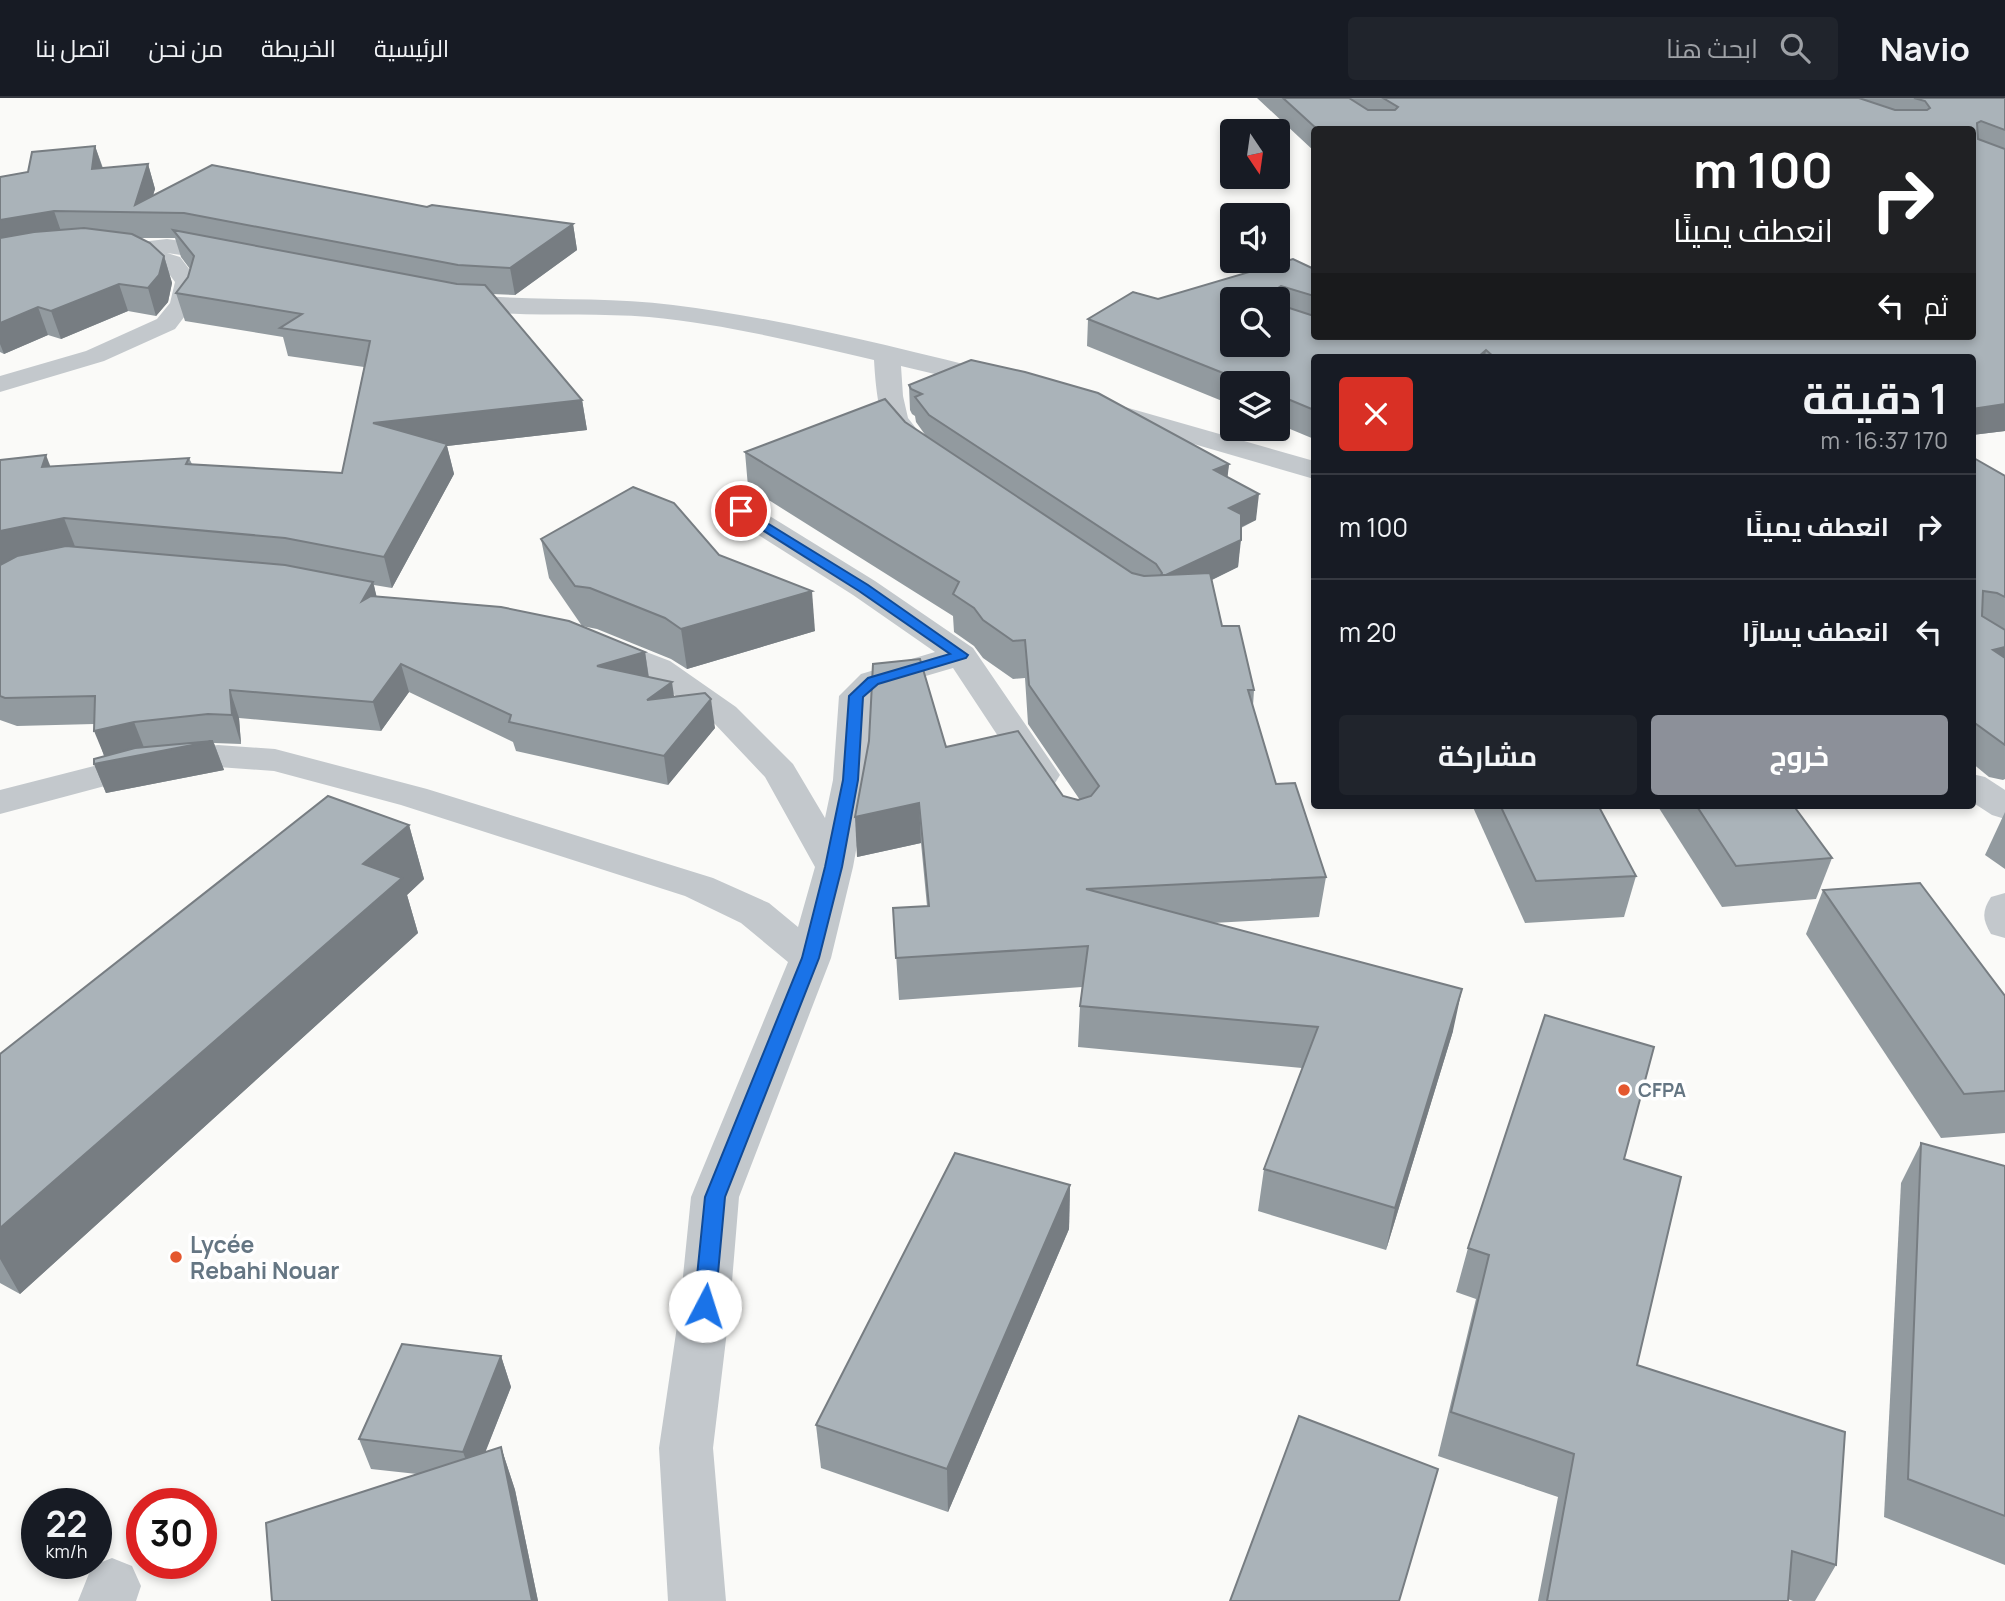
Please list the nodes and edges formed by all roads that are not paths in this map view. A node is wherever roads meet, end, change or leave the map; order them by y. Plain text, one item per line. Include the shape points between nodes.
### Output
1 (104, 246) edge
2 (131, 249) junction
3 (253, 260) edge
4 (423, 294) edge
5 (887, 356) junction
6 (0, 384) edge
7 (1018, 385) edge
8 (1084, 403) edge
9 (937, 463) edge
10 (1311, 469) edge
11 (741, 511) dead end
12 (571, 636) edge
13 (961, 655) junction
14 (1976, 788) edge
15 (0, 802) edge
16 (1061, 803) edge
17 (2005, 807) edge
18 (834, 867) junction
19 (2005, 906) edge
20 (2005, 924) edge
21 (810, 958) junction
22 (697, 1601) edge

1 - 2 street
2 - 3 street via 167,246
2 - 6 street via 172,262 187,282 182,304 166,324 95,356
4 - 5 street via 496,305 672,312
5 - 7 street
5 - 9 street via 892,417 901,435
8 - 10 street
11 - 13 street
12 - 18 street via 658,668 724,714 780,772
13 - 16 street
13 - 18 street via 873,681 856,696 851,780
14 - 17 street
15 - 21 street via 145,764 218,757 275,760 414,797 699,887 755,914
18 - 21 street
19 - 20 street
21 - 22 street via 715,1197 686,1448

